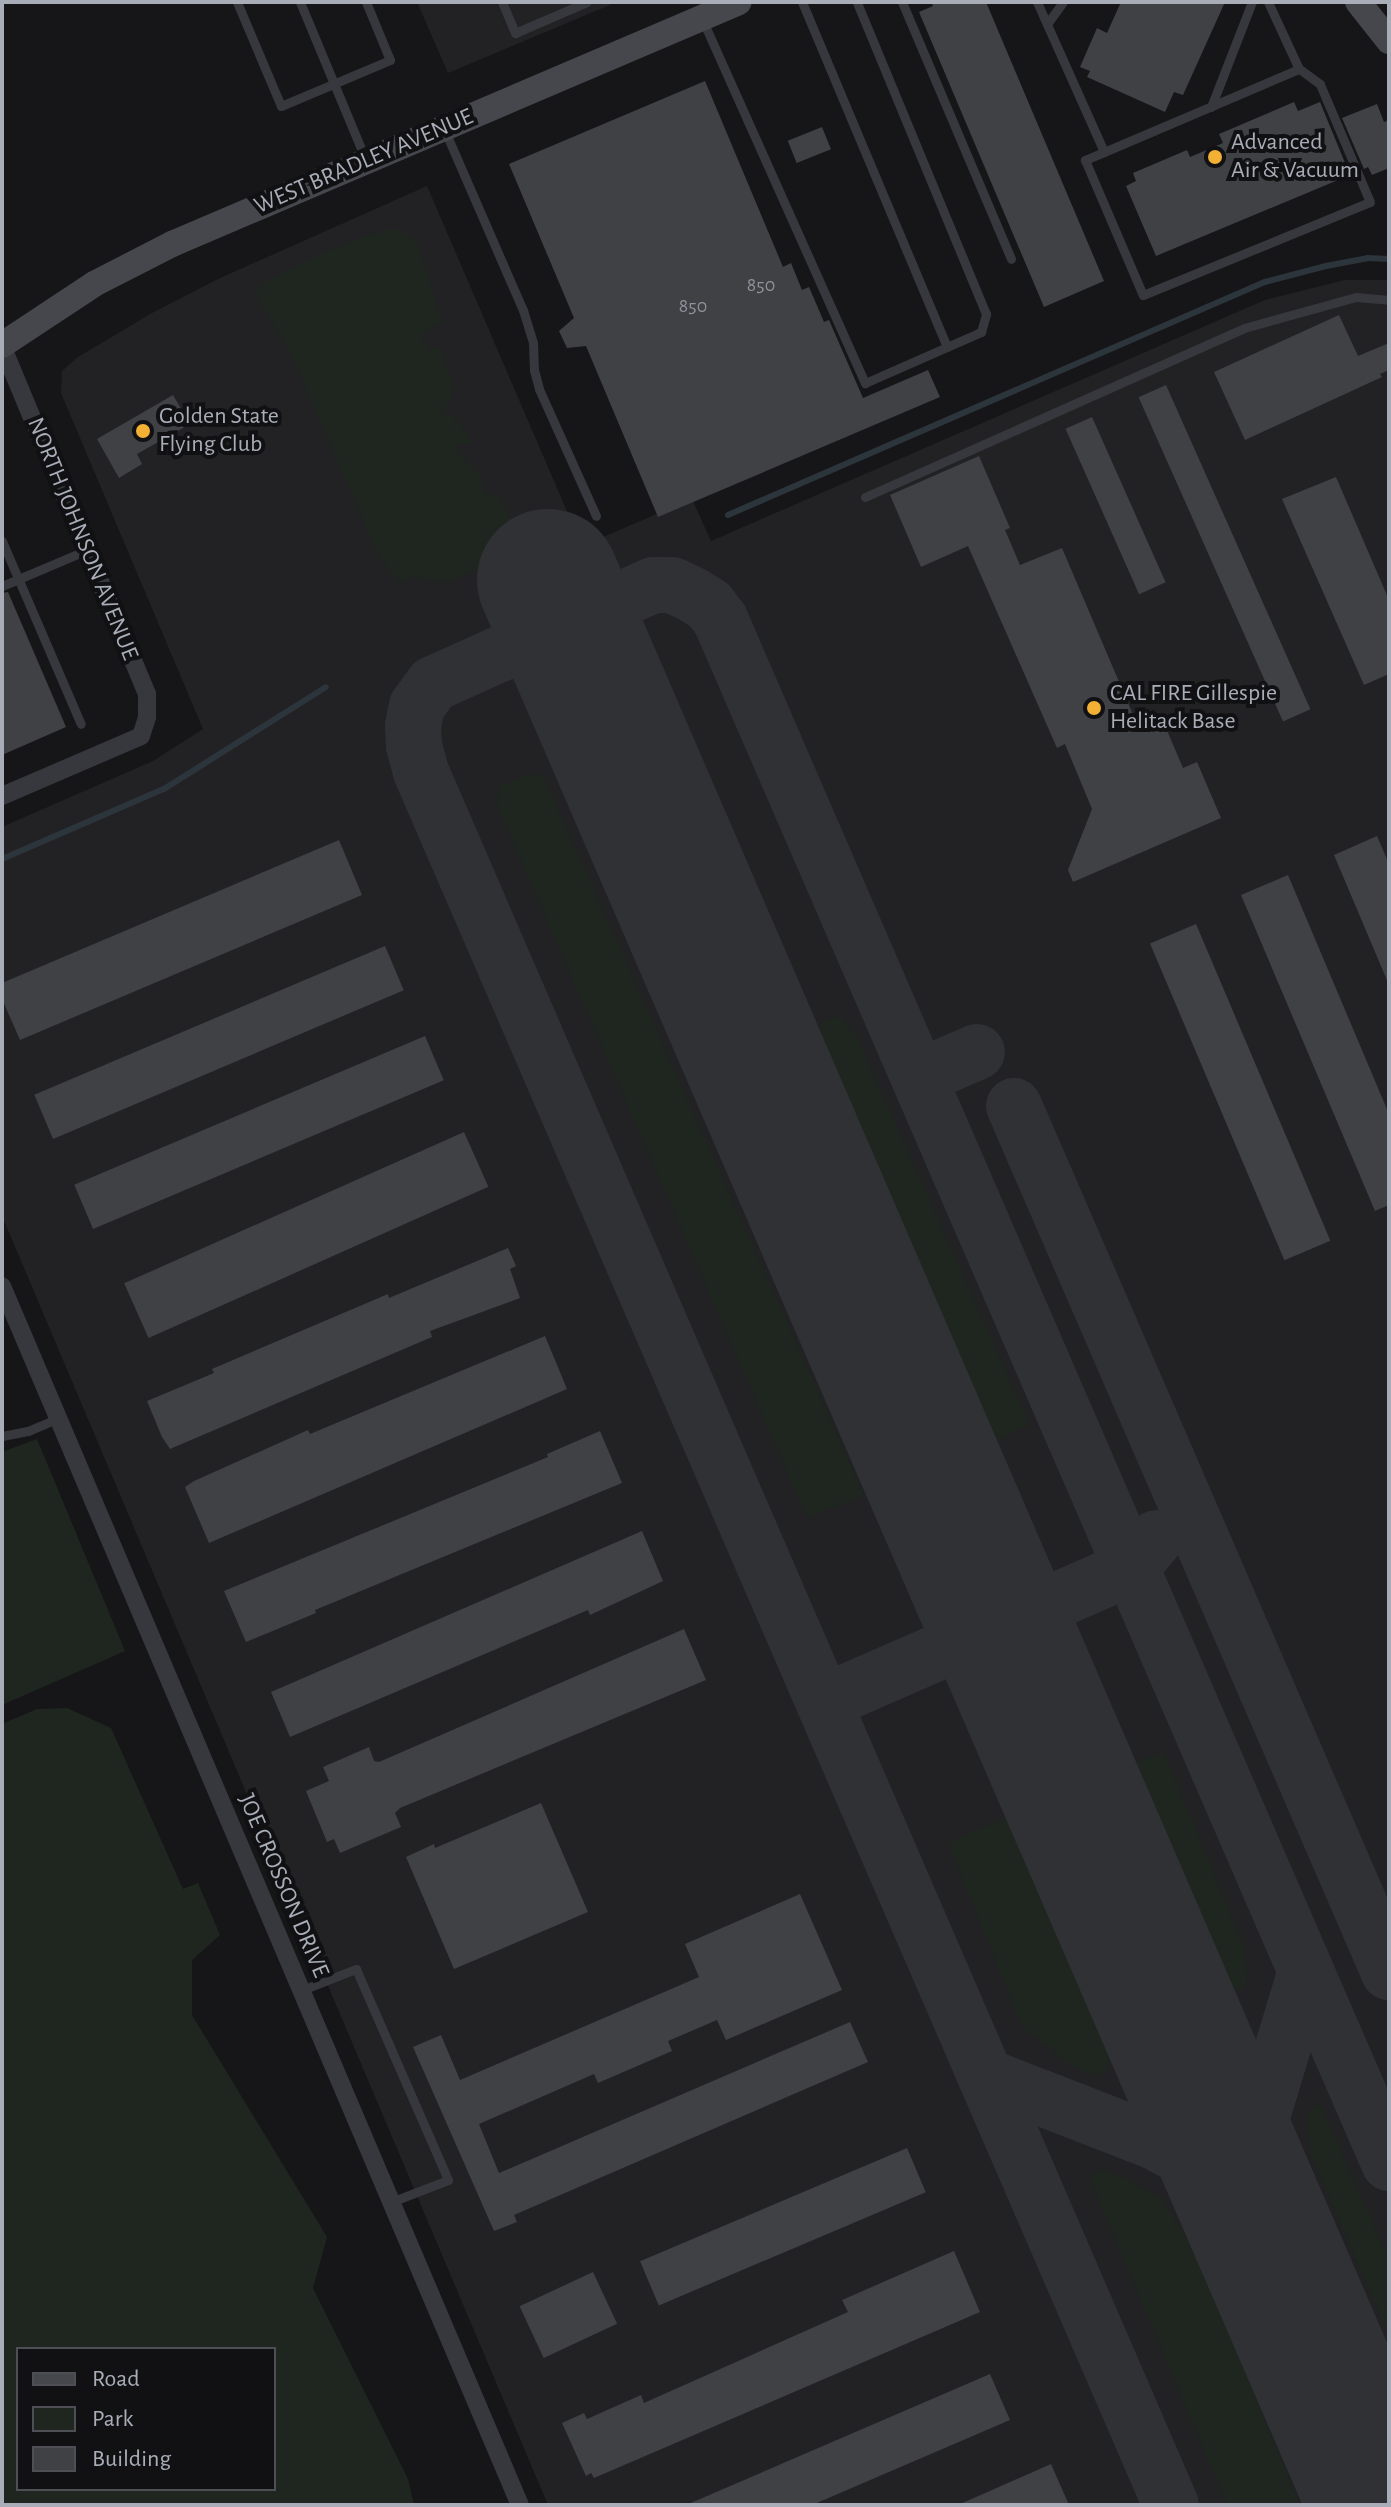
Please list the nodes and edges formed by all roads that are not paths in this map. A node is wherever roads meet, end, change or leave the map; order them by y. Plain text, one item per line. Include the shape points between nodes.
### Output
1 (237, 2) edge
2 (300, 2) edge
3 (366, 2) edge
4 (502, 2) edge
5 (587, 2) edge
6 (739, 2) edge
7 (802, 2) edge
8 (857, 2) edge
9 (902, 2) edge
10 (1037, 2) edge
11 (1063, 2) edge
12 (1252, 2) edge
13 (1268, 2) edge
14 (1358, 2) edge
15 (701, 18) junction
16 (1047, 24) junction
17 (1389, 41) edge
18 (1299, 69) junction
19 (336, 82) junction
20 (1211, 107) junction
21 (444, 128) junction
22 (1104, 152) junction
23 (367, 161) junction
24 (1011, 259) dead end
25 (1389, 300) edge
26 (2, 345) edge
27 (947, 347) junction
28 (865, 497) dead end
29 (596, 516) dead end
30 (2, 541) edge
31 (87, 550) junction
32 (19, 579) junction
33 (2, 586) edge
34 (81, 724) dead end
35 (2, 796) edge
36 (2, 1286) edge
37 (58, 1418) junction
38 (2, 1436) edge
39 (302, 1990) junction
40 (391, 2202) junction
41 (520, 2505) edge

1 - 19 lane via 281,106
2 - 19 lane
3 - 19 lane via 390,60
4 - 5 lane via 515,33
6 - 15 main road, WEST BRADLEY AVENUE
7 - 27 lane
8 - 27 lane via 986,314 981,332
9 - 24 lane
10 - 16 lane
11 - 16 lane
12 - 20 lane
13 - 18 lane
14 - 17 main road
15 - 21 main road, WEST BRADLEY AVENUE
15 - 27 lane via 865,383
16 - 22 lane
18 - 20 lane
18 - 22 lane via 1320,84 1370,202 1143,295 1085,160
19 - 23 lane
20 - 22 lane
21 - 23 main road, WEST BRADLEY AVENUE
21 - 29 lane via 523,310 539,389
23 - 26 main road, WEST BRADLEY AVENUE via 172,244 94,284
25 - 28 lane via 1356,297 1244,328
26 - 31 street, NORTH JOHNSON AVENUE
30 - 32 lane
31 - 32 lane
31 - 35 street, NORTH JOHNSON AVENUE via 147,694 141,736
32 - 33 lane
32 - 34 lane
36 - 37 street, JOE CROSSON DRIVE
37 - 38 lane
37 - 39 street, JOE CROSSON DRIVE
39 - 40 street, JOE CROSSON DRIVE
39 - 40 lane via 356,1969 448,2180
40 - 41 street, JOE CROSSON DRIVE

